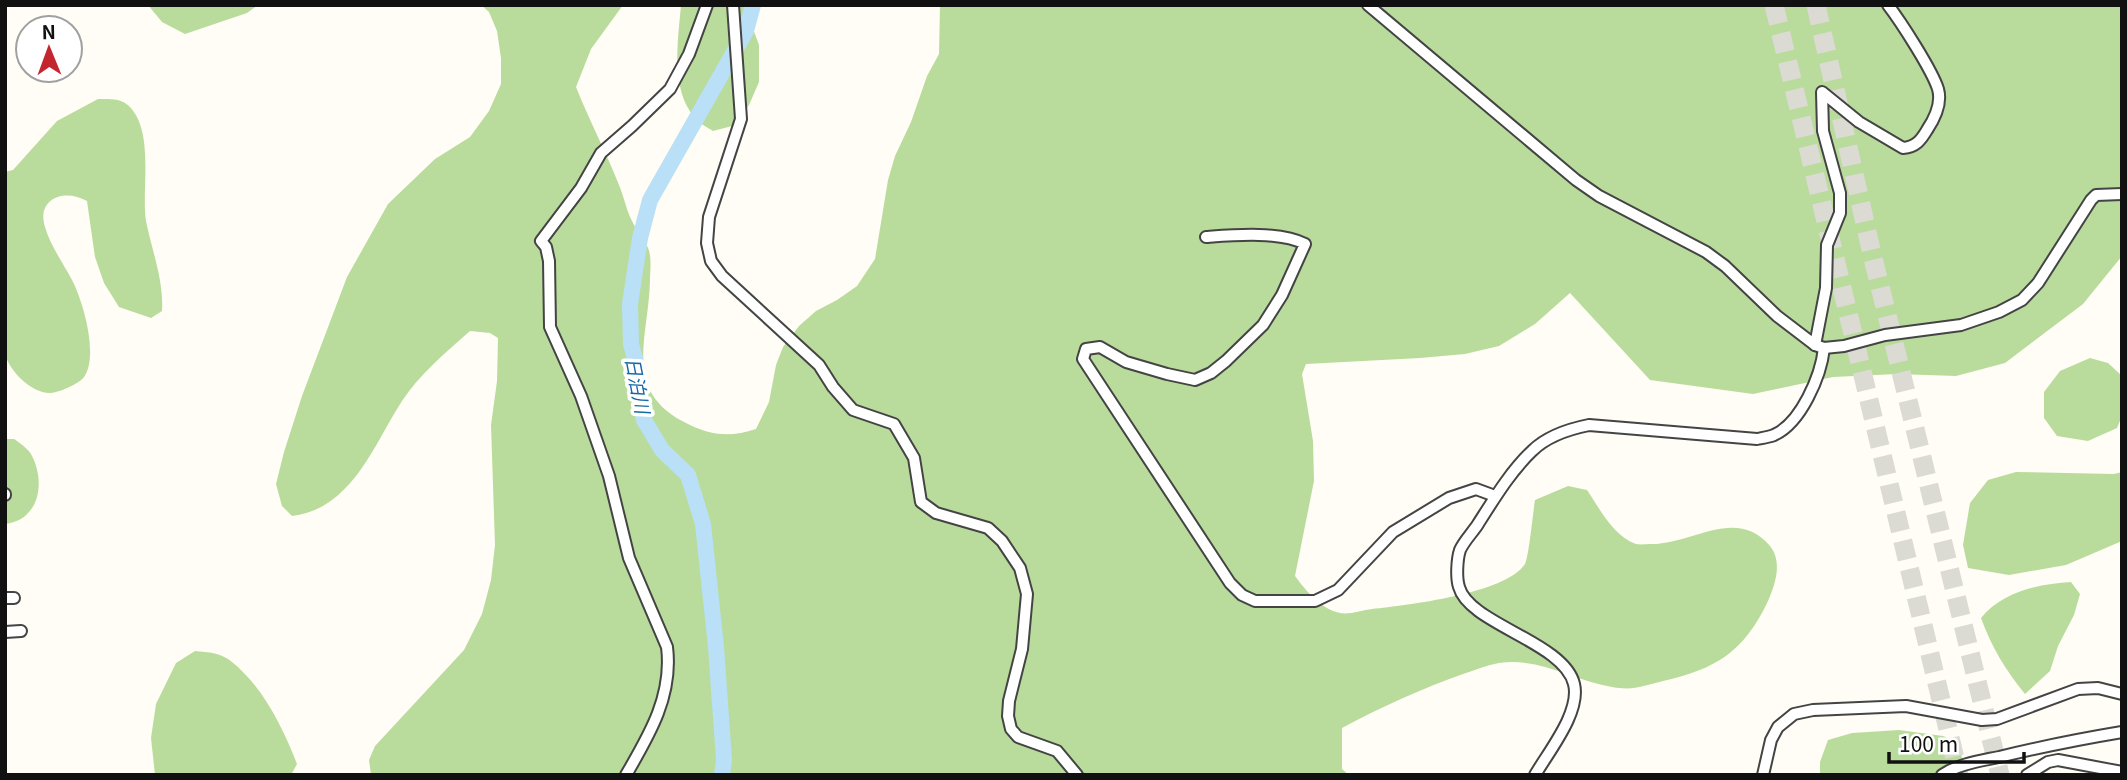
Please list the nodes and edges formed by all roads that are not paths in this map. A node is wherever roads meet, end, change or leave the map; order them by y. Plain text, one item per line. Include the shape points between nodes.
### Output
1 (707, 5) edge
2 (733, 5) edge
3 (1368, 5) edge
4 (1888, 5) edge
5 (2122, 194) edge
6 (1206, 237) dead end
7 (1819, 347) junction
8 (1495, 496) junction
9 (21, 631) dead end
10 (5, 632) edge
11 (2122, 694) edge
12 (2122, 733) edge
13 (2122, 772) edge
14 (626, 775) edge
15 (1077, 775) edge
16 (1535, 775) edge
17 (1763, 775) edge
18 (1942, 775) edge
19 (2027, 775) edge

1 - 14 street via 670,89 601,153 541,241 549,261 550,327 581,396 609,476 629,558 667,647 667,687 650,735
2 - 15 street via 741,119 709,217 711,261 819,365 853,410 894,424 914,458 921,502 936,513 988,528 1002,541 1020,568 1027,594 1022,649 1009,701 1011,729 1018,737 1057,751
3 - 7 street via 1576,180 1706,252
4 - 7 street via 1928,69 1938,91 1938,105 1919,142 1903,148 1859,122 1822,92 1823,131 1840,193 1840,213 1827,245
5 - 7 street via 2096,195 2038,283 2022,300 1999,312 1961,325
6 - 8 street via 1285,238 1305,244 1263,325 1226,361 1195,380 1126,362 1100,347 1086,349 1083,359 1242,595 1255,601 1315,601 1338,590 1393,533 1449,498 1476,489
7 - 8 street via 1822,366 1801,410 1774,435 1757,439 1589,425 1532,450
8 - 16 street via 1460,551 1459,587 1470,604 1554,656 1569,670 1575,685 1567,723
9 - 10 street
11 - 17 street via 2098,688 2078,690 1997,719 1982,720 1906,706 1794,714 1778,727
12 - 18 street via 2039,747
13 - 19 street via 2058,760

